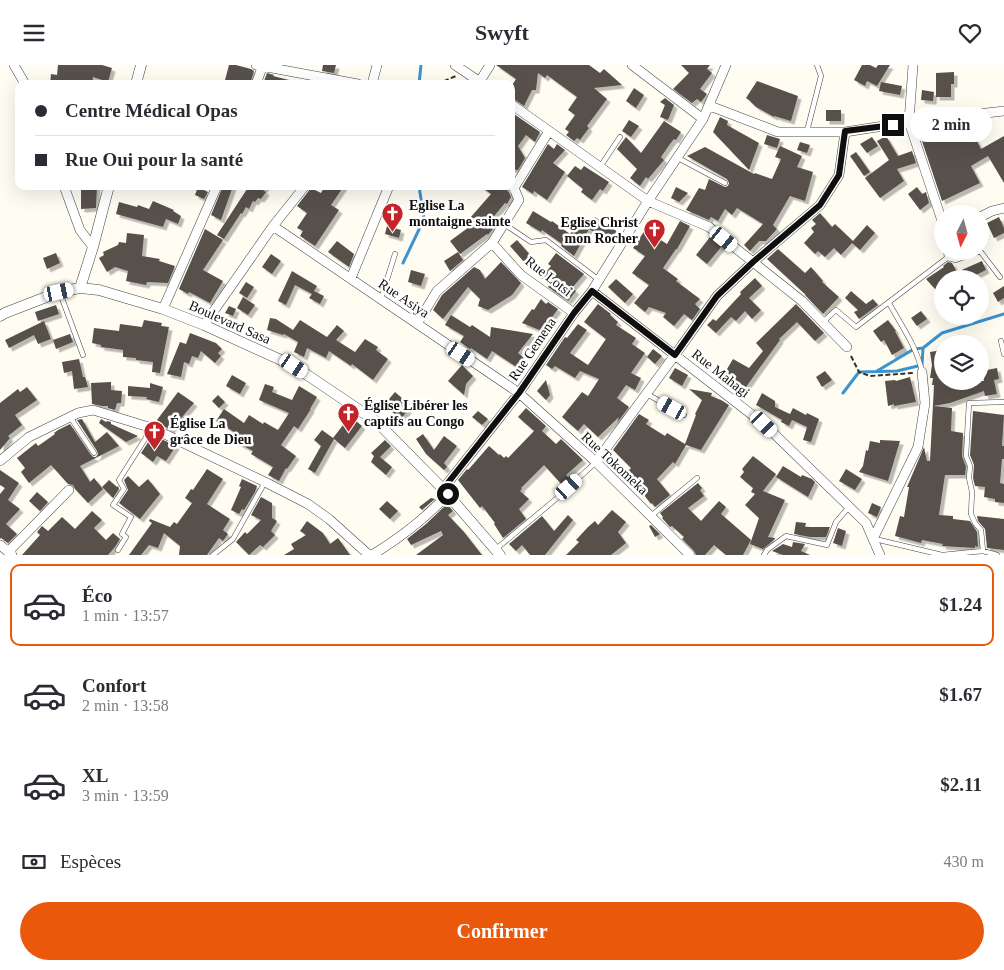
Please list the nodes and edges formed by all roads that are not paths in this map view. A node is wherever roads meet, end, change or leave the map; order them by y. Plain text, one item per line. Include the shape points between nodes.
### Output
1 (14, 65) edge
2 (141, 65) edge
3 (260, 65) edge
4 (377, 65) edge
5 (455, 65) edge
6 (490, 65) edge
7 (632, 65) edge
8 (726, 65) edge
9 (817, 65) edge
10 (913, 65) edge
11 (24, 80) edge
12 (137, 80) edge
13 (257, 80) edge
14 (337, 80) edge
15 (373, 80) edge
16 (477, 80) edge
17 (482, 80) edge
18 (710, 106) junction
19 (515, 107) edge
20 (1004, 111) edge
21 (703, 119) junction
22 (909, 122) junction
23 (548, 131) junction
24 (807, 131) junction
25 (845, 131) junction
26 (620, 137) dead end
27 (678, 157) junction
28 (599, 167) junction
29 (515, 182) edge
30 (726, 183) dead end
31 (65, 190) edge
32 (108, 190) edge
33 (215, 190) edge
34 (302, 190) edge
35 (388, 190) edge
36 (514, 190) edge
37 (648, 201) junction
38 (937, 205) edge
39 (1004, 207) edge
40 (989, 213) edge
41 (504, 225) junction
42 (273, 226) junction
43 (492, 243) junction
44 (93, 247) junction
45 (395, 254) dead end
46 (944, 260) edge
47 (987, 260) edge
48 (753, 262) junction
49 (1000, 277) dead end
50 (351, 278) junction
51 (599, 280) junction
52 (80, 288) junction
53 (592, 291) junction
54 (59, 292) junction
55 (381, 299) junction
56 (889, 303) junction
57 (163, 309) junction
58 (574, 313) junction
59 (0, 316) edge
60 (823, 322) junction
61 (418, 324) junction
62 (204, 325) junction
63 (1001, 341) dead end
64 (847, 347) road end
65 (1004, 354) edge
66 (82, 355) dead end
67 (675, 355) junction
68 (922, 374) joint
69 (519, 393) junction
70 (647, 394) junction
71 (1004, 402) edge
72 (684, 415) dead end
73 (70, 417) junction
74 (152, 428) junction
75 (94, 453) dead end
76 (0, 461) edge
77 (596, 462) junction
78 (697, 478) dead end
79 (265, 482) junction
80 (69, 490) dead end
81 (445, 491) junction
82 (849, 507) junction
83 (651, 517) junction
84 (873, 539) junction
85 (0, 545) edge
86 (118, 549) dead end
87 (983, 551) junction
88 (497, 552) edge
89 (10, 553) edge
90 (213, 555) edge
91 (370, 555) edge
92 (690, 555) edge
93 (764, 555) edge
94 (880, 555) edge
95 (942, 555) edge
96 (997, 555) edge

1 - 11 street
2 - 12 street
3 - 13 street
3 - 14 street
4 - 15 street
5 - 16 street
6 - 17 street
7 - 21 street
8 - 18 street, Rue Gemena
9 - 24 lane via 821,76
10 - 22 street
18 - 21 street, Rue Gemena
18 - 24 street via 778,132
19 - 23 street
20 - 22 street
21 - 27 street, Rue Gemena
22 - 25 street
22 - 38 street
23 - 28 street
23 - 29 street
24 - 25 street
25 - 48 street via 839,175 820,205
26 - 28 lane
27 - 30 lane
27 - 37 street, Rue Gemena
28 - 37 street
31 - 44 street via 80,230
32 - 44 street
33 - 57 street
34 - 42 street
35 - 50 street
36 - 41 street via 519,200
37 - 48 street via 710,227
37 - 51 street, Rue Gemena
39 - 40 street
41 - 43 street
41 - 51 lane via 531,242 546,240
42 - 50 street, Rue Asiya
42 - 62 street
43 - 58 street, Rue Lotsi via 521,275
43 - 61 street via 437,291
44 - 52 street
45 - 55 lane
46 - 56 lane
47 - 49 lane
48 - 60 street
48 - 67 street via 717,296
50 - 55 street, Rue Asiya
51 - 53 street, Rue Gemena
52 - 54 street, Boulevard Sasa
52 - 57 street, Boulevard Sasa via 99,290
53 - 58 street, Rue Gemena
53 - 67 street, Rue Mahagi
54 - 59 street, Boulevard Sasa
54 - 66 lane
55 - 61 street, Rue Asiya
56 - 60 lane via 856,327 836,310
56 - 68 lane via 919,359
57 - 62 street, Boulevard Sasa
58 - 69 street, Rue Gemena
60 - 64 street
61 - 69 street, Rue Asiya
62 - 81 street, Boulevard Sasa via 294,366 377,422
63 - 65 lane
67 - 70 street
67 - 82 street, Rue Mahagi via 764,424
68 - 84 street via 925,403 918,447
69 - 77 street, Rue Tokomeka
69 - 81 street, Rue Gemena
70 - 72 lane
70 - 77 street
71 - 87 lane via 969,403 966,456 970,466 971,514 981,530
73 - 74 street via 93,410
73 - 75 lane
73 - 76 street via 29,437
74 - 79 street
74 - 86 lane via 119,480 124,489 113,505 131,517 122,534 126,537
77 - 83 street, Rue Tokomeka
77 - 88 lane
78 - 83 lane
79 - 90 lane via 232,539
79 - 91 street via 308,504
80 - 89 street
81 - 88 street, Boulevard Sasa
81 - 91 street, Rue Gemena via 431,512 389,545
82 - 84 street, Rue Mahagi via 866,523
82 - 93 lane via 836,522 827,545 786,536
83 - 92 street, Rue Tokomeka
84 - 94 street, Rue Mahagi
84 - 95 lane
85 - 89 street
87 - 95 lane
87 - 96 lane

